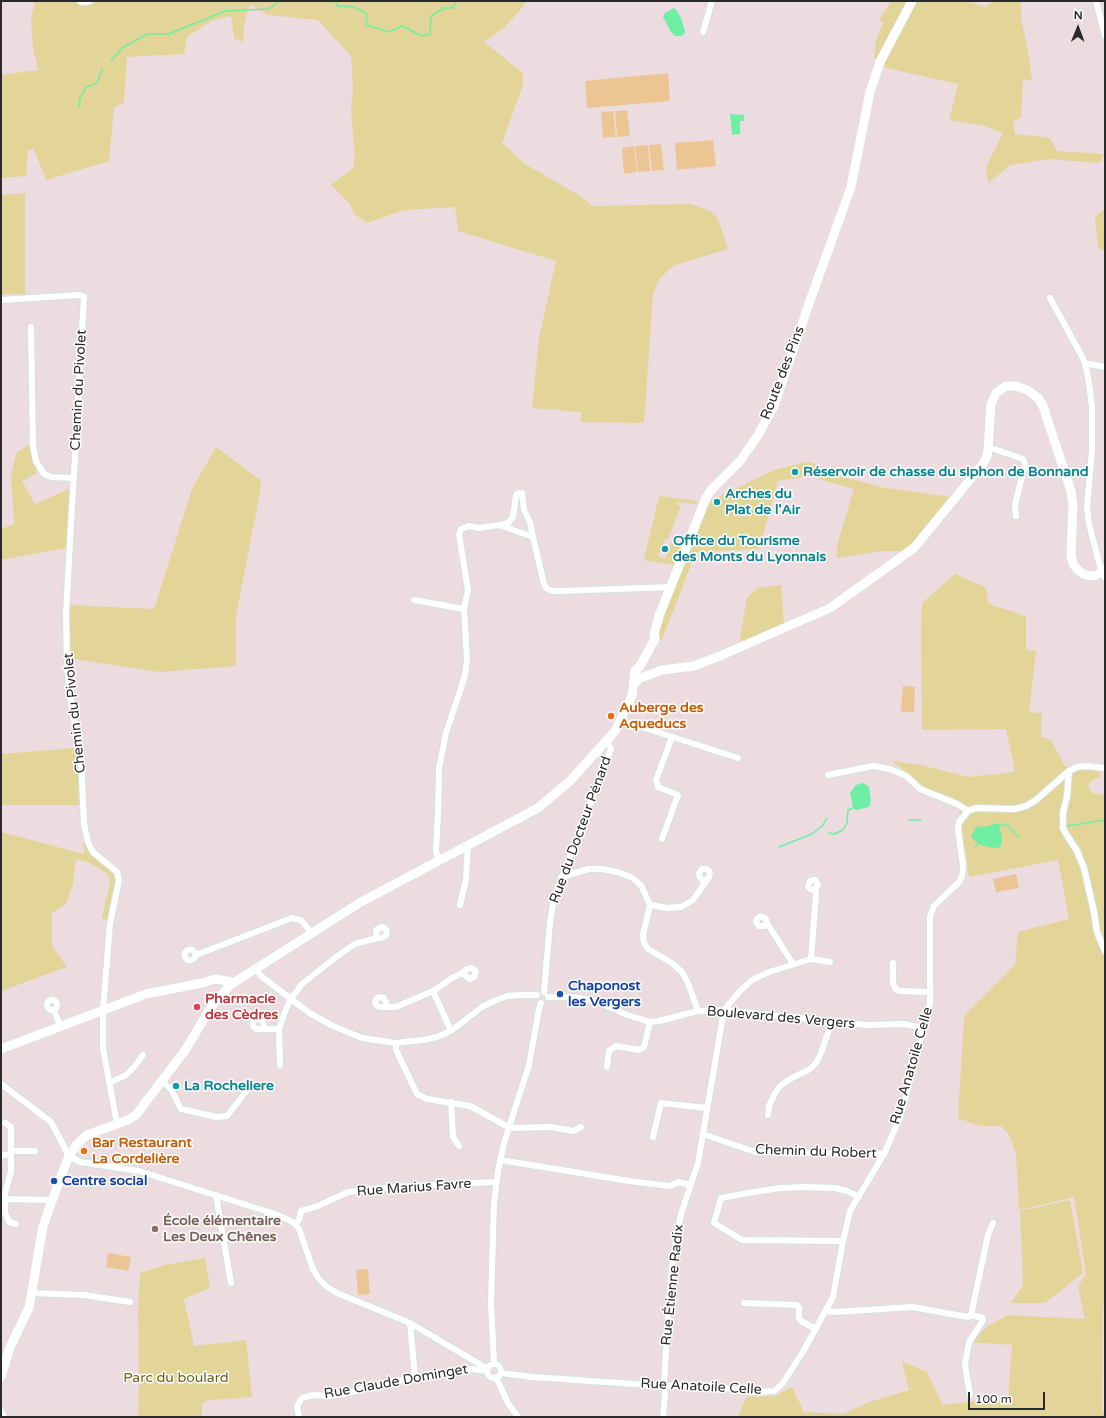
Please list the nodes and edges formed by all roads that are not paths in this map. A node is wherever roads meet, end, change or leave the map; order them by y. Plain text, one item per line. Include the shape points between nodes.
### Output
1 (80, 1) edge
2 (90, 1) edge
3 (712, 1) edge
4 (912, 1) edge
5 (1096, 1) edge
6 (703, 32) dead end
7 (1105, 36) edge
8 (1050, 298) dead end
9 (1, 300) edge
10 (31, 327) dead end
11 (1085, 363) junction
12 (1105, 367) edge
13 (988, 449) junction
14 (74, 478) junction
15 (1016, 516) dead end
16 (499, 525) junction
17 (533, 537) junction
18 (1104, 573) edge
19 (670, 587) junction
20 (414, 600) dead end
21 (464, 609) junction
22 (637, 672) junction
23 (624, 721) junction
24 (672, 737) junction
25 (606, 742) junction
26 (738, 758) dead end
27 (1105, 768) edge
28 (1069, 771) junction
29 (828, 775) dead end
30 (968, 811) junction
31 (662, 839) dead end
32 (468, 844) junction
33 (440, 859) junction
34 (561, 877) junction
35 (706, 880) dead end
36 (815, 890) dead end
37 (460, 905) dead end
38 (650, 905) junction
39 (766, 923) dead end
40 (312, 934) junction
41 (377, 938) dead end
42 (1105, 950) edge
43 (196, 955) dead end
44 (811, 959) junction
45 (830, 962) dead end
46 (893, 963) dead end
47 (792, 964) junction
48 (256, 969) junction
49 (462, 973) dead end
50 (202, 983) junction
51 (233, 983) junction
52 (224, 991) junction
53 (433, 991) junction
54 (931, 992) junction
55 (546, 994) junction
56 (537, 995) junction
57 (291, 1000) junction
58 (541, 1003) junction
59 (388, 1007) dead end
60 (54, 1010) dead end
61 (103, 1010) junction
62 (724, 1010) junction
63 (698, 1011) junction
64 (832, 1021) junction
65 (650, 1022) junction
66 (60, 1026) junction
67 (264, 1028) dead end
68 (923, 1028) junction
69 (280, 1029) junction
70 (451, 1031) junction
71 (396, 1043) junction
72 (1, 1049) edge
73 (143, 1055) dead end
74 (280, 1065) dead end
75 (607, 1067) dead end
76 (162, 1082) junction
77 (109, 1083) junction
78 (1, 1084) edge
79 (248, 1090) dead end
80 (451, 1102) junction
81 (707, 1108) junction
82 (768, 1115) dead end
83 (5, 1123) dead end
84 (117, 1124) junction
85 (581, 1127) dead end
86 (510, 1128) junction
87 (703, 1134) junction
88 (653, 1137) dead end
89 (459, 1146) dead end
90 (35, 1151) dead end
91 (11, 1153) junction
92 (884, 1154) junction
93 (1, 1155) edge
94 (69, 1156) junction
95 (500, 1160) junction
96 (496, 1182) junction
97 (691, 1185) junction
98 (216, 1195) junction
99 (859, 1197) junction
100 (3, 1199) edge
101 (52, 1200) junction
102 (993, 1223) dead end
103 (16, 1224) dead end
104 (295, 1224) junction
105 (843, 1241) junction
106 (231, 1283) dead end
107 (32, 1293) junction
108 (130, 1302) dead end
109 (744, 1303) dead end
110 (826, 1311) junction
111 (971, 1315) junction
112 (410, 1323) junction
113 (816, 1329) junction
114 (494, 1364) junction
115 (487, 1370) junction
116 (499, 1375) junction
117 (1, 1377) edge
118 (415, 1377) junction
119 (664, 1386) junction
120 (970, 1395) dead end
121 (1, 1411) edge
122 (4, 1417) edge
123 (299, 1417) edge
124 (518, 1417) edge
125 (663, 1417) edge

1 - 2 street
3 - 6 street
4 - 19 main road, Route des Pins via 880,62 872,84 851,187 774,406 740,461 706,498
5 - 7 street
8 - 11 street
9 - 14 street, Chemin du Pivolet via 79,295 84,297
10 - 14 street via 33,446 36,461 44,474
11 - 12 street
11 - 18 street via 1092,406 1092,450 1087,507 1096,554
13 - 15 street via 1023,459 1025,464 1015,505
13 - 18 main road via 991,404 996,393 1006,386 1016,386 1038,398 1043,406 1071,491 1074,505 1071,555 1074,564 1083,574 1090,576
13 - 22 main road via 983,464 914,548 830,608 694,666
14 - 61 street, Chemin du Pivolet via 66,613 67,665 72,710 81,754 84,824 93,852 117,872 119,880 110,924
16 - 17 street
16 - 17 street via 508,523 513,517 516,495 522,493 524,510
16 - 21 street via 478,528 469,526 461,529 459,534 468,590
17 - 19 street via 536,558 547,589 561,591
19 - 22 main road, Route des Pins via 659,616 655,639
20 - 21 street
21 - 33 street via 466,667 441,750 439,768 436,850
22 - 23 main road, Route des Pins
23 - 24 street
23 - 25 main road, Route des Pins
24 - 26 street
24 - 31 street via 656,780 658,787 678,795
25 - 32 main road, Route des Pins via 570,781 542,805
25 - 34 street, Rue du Docteur Pénard via 611,749
27 - 28 street via 1086,766
28 - 30 street via 1026,806 976,808
28 - 42 street via 1063,828 1084,868 1097,932
29 - 30 street via 872,766 890,769 906,776 920,789
30 - 54 street, Rue Anatoile Celle via 959,822 958,830 964,866 962,877 934,906 930,916
32 - 33 main road, Route des Pins
32 - 37 street via 466,879
33 - 40 main road, Route des Pins via 361,902
34 - 38 street via 589,869 617,872 631,877 641,885
34 - 55 street, Rue du Docteur Pénard via 550,923
35 - 38 street via 693,900 681,907
36 - 44 street
38 - 63 street via 643,935 644,943 648,949 682,972
39 - 47 street
40 - 43 street via 301,920 292,918
40 - 48 main road, Route des Pins
41 - 57 street via 355,944 336,957 302,984
44 - 45 street
44 - 47 street
46 - 54 street via 895,988 899,991
47 - 62 street via 752,980
48 - 51 main road, Route des Pins
48 - 57 street
49 - 53 street
50 - 51 main road via 215,979
50 - 52 main road via 217,986
50 - 61 main road via 146,994
51 - 52 main road, Route des Pins
52 - 76 main road, Route des Pins
53 - 59 street
53 - 70 street
54 - 68 street, Rue Anatoile Celle
55 - 56 street via 540,992
55 - 58 street via 545,1002
55 - 65 street, Boulevard des Vergers via 594,1000
56 - 58 street
56 - 70 street via 521,994 494,1001
57 - 69 street
57 - 71 street via 349,1034
58 - 86 street via 529,1065
60 - 66 street
61 - 66 main road
61 - 77 street, Chemin du Pivolet via 103,1048
62 - 63 street, Boulevard des Vergers
62 - 64 street, Boulevard des Vergers
62 - 81 street, Rue Étienne Radix
63 - 65 street, Boulevard des Vergers
64 - 68 street, Boulevard des Vergers via 872,1025 905,1024
64 - 82 street via 816,1063 779,1087 769,1106
65 - 75 street via 644,1047 639,1050 616,1046 609,1051
66 - 72 main road
67 - 69 street
68 - 92 street, Rue Anatoile Celle via 901,1115
69 - 74 street
70 - 71 street via 437,1037
71 - 80 street via 396,1050 417,1094 427,1099
73 - 77 street via 126,1075
76 - 79 street via 171,1089 181,1109 218,1117 227,1116
76 - 84 main road, Route des Pins via 136,1115
77 - 84 street, Chemin du Pivolet
78 - 94 street via 50,1122
80 - 86 street via 470,1106
80 - 89 street via 454,1137
81 - 87 street, Rue Étienne Radix
81 - 88 street via 661,1103
83 - 91 street via 11,1127
84 - 94 main road, Route des Pins via 87,1135
85 - 86 street via 573,1131 551,1127
86 - 95 street
87 - 92 street, Chemin du Robert via 755,1152
87 - 97 street, Rue Étienne Radix
90 - 91 street
91 - 93 street
91 - 100 street via 11,1172
92 - 99 street, Rue Anatoile Celle
94 - 98 street via 80,1162 139,1171
94 - 101 main road, Route des Pins
95 - 96 street
95 - 97 street via 629,1181 670,1186 678,1182
96 - 104 street, Rue Marius Favre via 392,1187 348,1192 301,1212
96 - 114 street via 491,1302
97 - 119 street, Rue Étienne Radix via 680,1218 673,1257
98 - 104 street via 276,1214
98 - 106 street
99 - 105 street, Rue Anatoile Celle via 850,1211
99 - 105 street via 835,1188 780,1188 754,1192 721,1198 714,1223 742,1240
100 - 101 street
100 - 103 street via 9,1222
101 - 107 main road, Route des Pins via 43,1226
102 - 111 street via 988,1235
104 - 112 street via 313,1269 326,1286
105 - 110 street, Rue Anatoile Celle via 833,1297
107 - 108 street via 84,1295
107 - 117 main road, Route des Pins
109 - 113 street via 797,1305 801,1321
110 - 111 street via 912,1307 968,1317
110 - 113 street, Rue Anatoile Celle
111 - 120 street via 983,1318 969,1342 965,1364
112 - 115 street
112 - 118 street
113 - 119 street, Rue Anatoile Celle via 783,1383 774,1391 751,1392 706,1385
114 - 115 street
114 - 116 street via 500,1367
115 - 116 street via 490,1377
115 - 118 street, Rue Claude Dominget via 472,1369
116 - 119 street, Rue Anatoile Celle
116 - 124 street via 508,1403
118 - 123 street, Rue Claude Dominget via 339,1395 313,1395 302,1398 298,1406
119 - 125 street, Rue Étienne Radix
121 - 122 street

